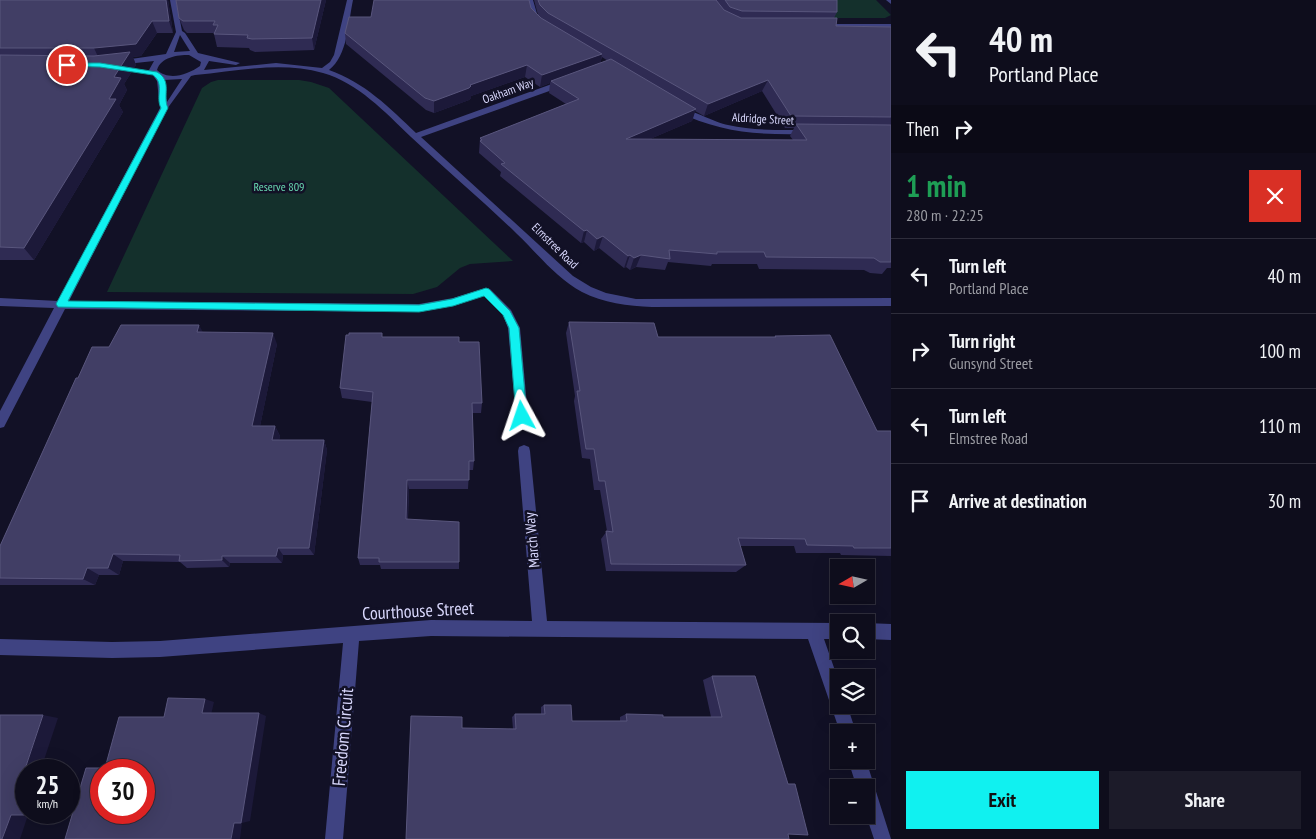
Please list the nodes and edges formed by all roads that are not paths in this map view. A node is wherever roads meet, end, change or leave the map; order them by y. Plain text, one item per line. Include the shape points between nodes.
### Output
1 (173, 0) edge
2 (350, 0) edge
3 (530, 0) edge
4 (814, 26) edge
5 (891, 26) edge
6 (543, 27) edge
7 (179, 32) junction
8 (194, 54) junction
9 (166, 57) junction
10 (203, 58) junction
11 (256, 66) junction
12 (138, 70) dead end
13 (323, 71) junction
14 (146, 72) dead end
15 (157, 74) junction
16 (191, 75) junction
17 (573, 80) edge
18 (672, 104) edge
19 (164, 108) junction
20 (812, 132) edge
21 (415, 136) junction
22 (0, 302) edge
23 (891, 302) edge
24 (61, 304) junction
25 (522, 416) dead end
26 (0, 423) edge
27 (524, 451) dead end
28 (540, 628) junction
29 (813, 631) junction
30 (830, 631) edge
31 (875, 632) edge
32 (891, 632) edge
33 (352, 634) junction
34 (0, 647) edge
35 (845, 724) edge
36 (875, 815) edge
37 (334, 839) edge
38 (883, 839) edge

1 - 7 street
2 - 13 street via 338,55
3 - 6 street via 534,18
4 - 5 street
7 - 8 street
7 - 9 street
8 - 9 street
8 - 10 street, Elmstree Road
9 - 12 street via 109,65
9 - 15 street via 153,67
10 - 11 street, Elmstree Road
10 - 16 street via 203,67
11 - 13 street, Elmstree Road via 292,66
11 - 16 street, Elmstree Road
13 - 21 street, Elmstree Road via 360,88
14 - 15 street
15 - 16 street, Elmstree Road via 172,78
15 - 19 street via 164,88
16 - 19 street
17 - 21 street, Oakham Way
18 - 20 street, Aldridge Street via 703,122 731,130
19 - 24 street
21 - 23 street, Elmstree Road via 571,281 599,294 657,305
22 - 24 street
24 - 25 street via 419,308 486,292 507,313 514,328
24 - 26 street
27 - 28 street, March Way
28 - 29 street, Courthouse Street
28 - 33 street, Courthouse Street via 431,628
29 - 30 street, Courthouse Street
29 - 35 street
31 - 32 street
33 - 34 street, Courthouse Street via 160,649
33 - 37 street, Freedom Circuit
36 - 38 street

